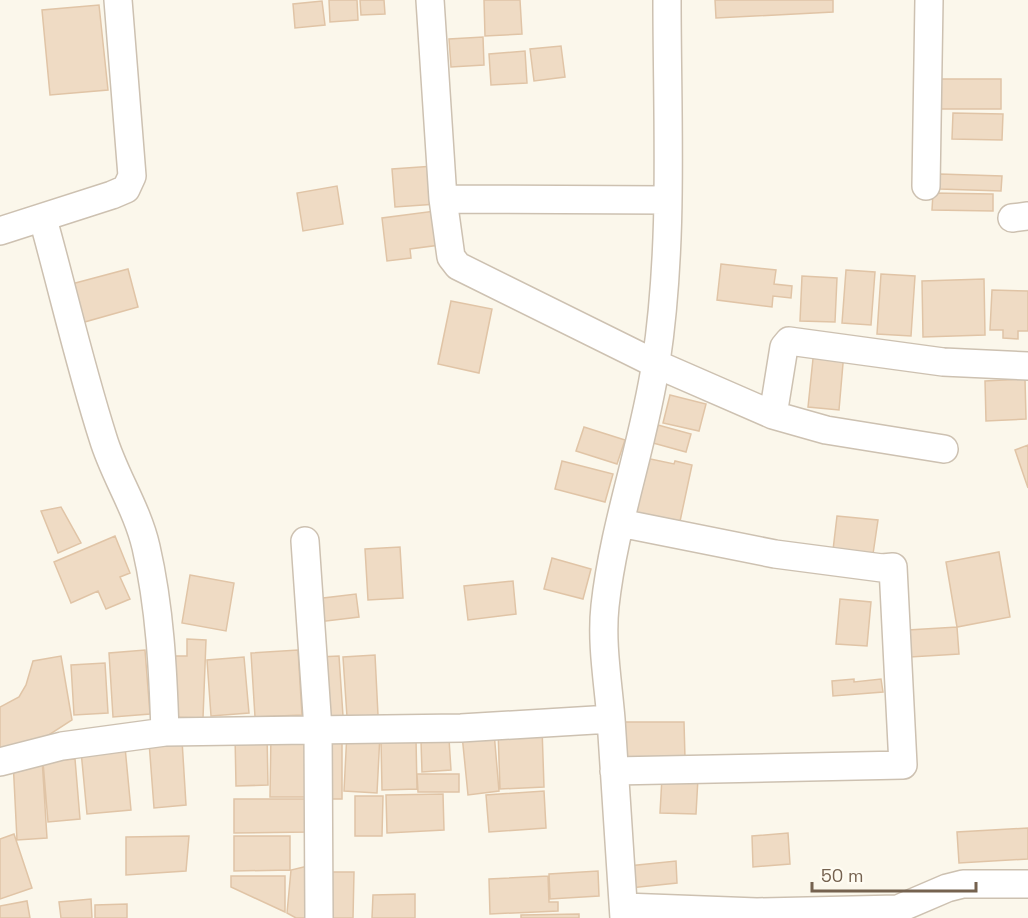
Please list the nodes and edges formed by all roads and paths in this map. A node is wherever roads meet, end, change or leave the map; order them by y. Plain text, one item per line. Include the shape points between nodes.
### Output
1 (118, 0) edge
2 (430, 0) edge
3 (667, 0) edge
4 (929, 0) edge
5 (926, 186) dead end
6 (443, 199) junction
7 (667, 200) junction
8 (43, 219) junction
9 (0, 231) edge
10 (656, 364) junction
11 (1028, 366) edge
12 (773, 415) junction
13 (944, 449) dead end
14 (620, 523) junction
15 (305, 541) dead end
16 (611, 719) junction
17 (318, 729) junction
18 (165, 732) junction
19 (0, 762) edge
20 (614, 771) junction
21 (1028, 885) edge
22 (624, 912) edge
23 (319, 918) edge

1 - 8 street via 131,180 126,189
2 - 6 street
3 - 7 street
4 - 5 street
6 - 7 street
6 - 10 street via 451,257 458,266
7 - 10 street via 667,246
8 - 9 street
8 - 18 street via 103,440 146,544 162,655
10 - 12 street
10 - 14 street
11 - 12 street via 943,362 789,340 784,347
12 - 13 street via 826,430
14 - 16 street via 604,625
14 - 20 street via 775,554 892,567 903,765
15 - 17 street
16 - 17 street via 461,728
16 - 20 street
17 - 18 street
17 - 23 street
18 - 19 street via 62,746
20 - 22 street
21 - 22 street via 963,884 898,909

